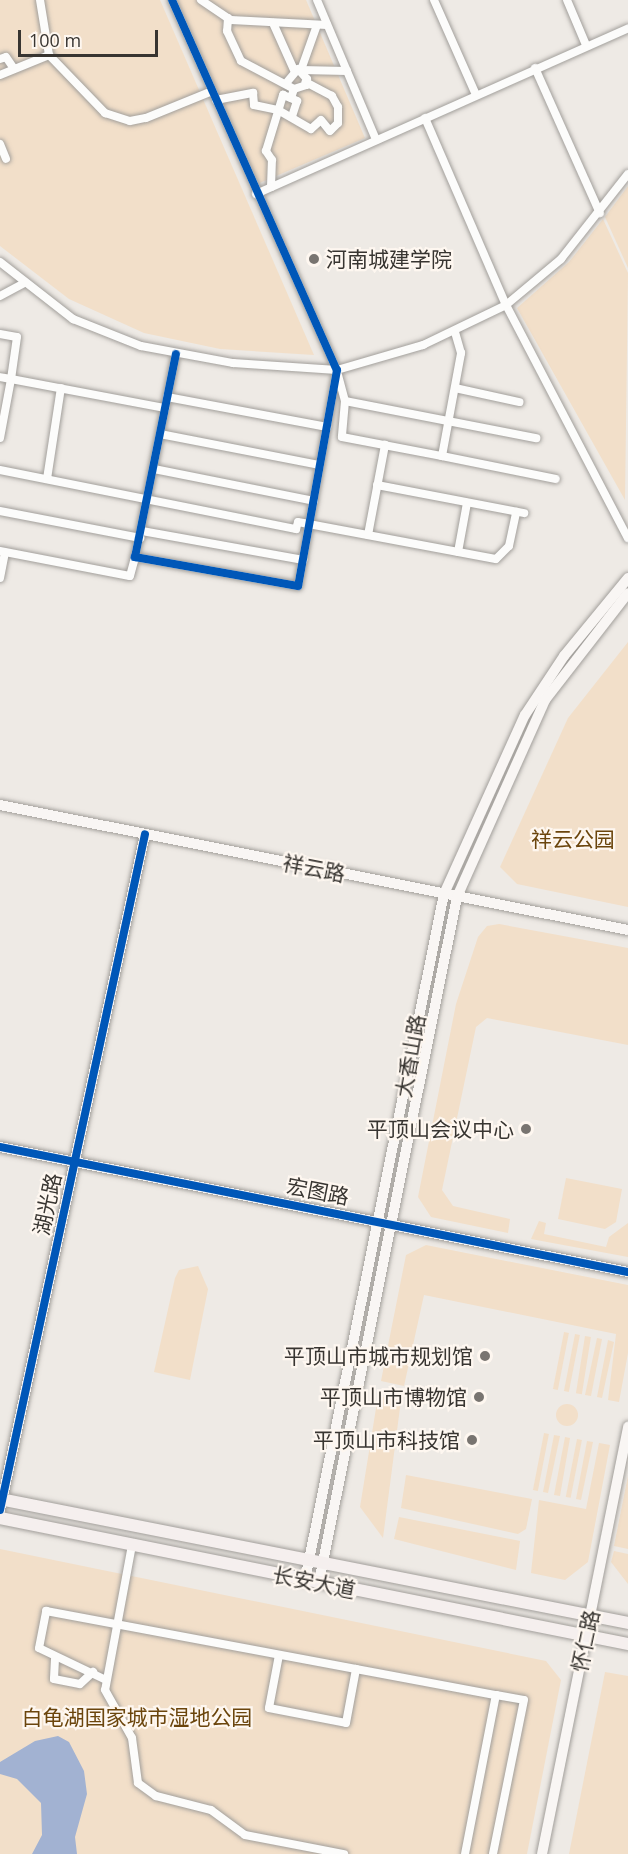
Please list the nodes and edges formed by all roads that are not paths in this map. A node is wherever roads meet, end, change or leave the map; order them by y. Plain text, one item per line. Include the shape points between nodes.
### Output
1 (40, 0) edge
2 (201, 0) edge
3 (317, 0) edge
4 (434, 0) edge
5 (567, 0) edge
6 (176, 1) edge
7 (228, 18) junction
8 (274, 23) junction
9 (317, 25) junction
10 (327, 25) junction
11 (628, 28) edge
12 (586, 45) junction
13 (49, 55) junction
14 (0, 59) edge
15 (535, 68) junction
16 (14, 69) junction
17 (298, 70) junction
18 (347, 71) junction
19 (0, 75) edge
20 (288, 81) junction
21 (306, 82) junction
22 (294, 88) junction
23 (212, 91) junction
24 (476, 94) junction
25 (291, 98) junction
26 (216, 100) junction
27 (278, 110) junction
28 (292, 116) junction
29 (424, 118) junction
30 (376, 140) junction
31 (0, 144) edge
32 (6, 159) dead end
33 (628, 174) edge
34 (272, 187) junction
35 (256, 194) junction
36 (600, 213) junction
37 (0, 262) edge
38 (24, 284) junction
39 (0, 296) edge
40 (506, 305) junction
41 (455, 332) junction
42 (0, 334) edge
43 (176, 354) junction
44 (337, 370) junction
45 (0, 377) edge
46 (11, 379) junction
47 (61, 388) junction
48 (455, 388) junction
49 (167, 397) junction
50 (345, 401) junction
51 (519, 402) dead end
52 (165, 408) junction
53 (448, 421) junction
54 (1, 425) edge
55 (327, 427) junction
56 (160, 435) junction
57 (0, 438) edge
58 (536, 438) dead end
59 (386, 445) junction
60 (442, 456) junction
61 (320, 465) junction
62 (154, 469) junction
63 (0, 470) edge
64 (47, 478) junction
65 (556, 479) dead end
66 (377, 485) junction
67 (148, 500) junction
68 (314, 501) junction
69 (467, 503) junction
70 (0, 511) edge
71 (516, 512) junction
72 (524, 513) dead end
73 (309, 524) junction
74 (141, 534) junction
75 (368, 535) junction
76 (628, 538) edge
77 (3, 551) edge
78 (458, 552) junction
79 (135, 557) junction
80 (303, 560) junction
81 (0, 578) edge
82 (628, 578) edge
83 (628, 593) edge
84 (0, 805) edge
85 (145, 834) junction
86 (444, 894) junction
87 (457, 897) junction
88 (628, 930) edge
89 (0, 1147) edge
90 (74, 1162) junction
91 (383, 1222) junction
92 (628, 1272) edge
93 (628, 1427) edge
94 (1, 1503) edge
95 (0, 1518) edge
96 (132, 1545) junction
97 (309, 1560) junction
98 (323, 1562) junction
99 (305, 1580) junction
100 (319, 1582) junction
101 (590, 1616) junction
102 (118, 1622) junction
103 (628, 1623) edge
104 (586, 1636) junction
105 (628, 1644) edge
106 (279, 1654) junction
107 (55, 1659) junction
108 (356, 1670) junction
109 (93, 1672) junction
110 (106, 1680) junction
111 (496, 1695) junction
112 (344, 1854) edge
113 (465, 1854) edge
114 (493, 1854) edge
115 (542, 1854) edge

1 - 13 street
2 - 7 street
3 - 10 street
4 - 24 street
5 - 12 street
6 - 23 street
7 - 8 street
7 - 20 street via 227,31 241,61 267,77
8 - 9 street
8 - 17 street
9 - 10 street
9 - 17 street
10 - 18 street
11 - 12 street
12 - 15 street
13 - 16 street
13 - 23 street via 105,113 129,121
14 - 16 street via 6,57
15 - 24 street
15 - 36 street
16 - 19 street
17 - 18 street
17 - 20 street
17 - 21 street
18 - 30 street
20 - 22 street
21 - 22 street
21 - 28 street via 332,96 338,123 330,131 321,120 311,129
22 - 25 street
23 - 26 street
24 - 29 street
25 - 27 street via 283,95
25 - 28 street via 297,100
26 - 27 street via 253,93 254,105
26 - 35 street
27 - 28 street
27 - 34 street via 266,151 272,160
29 - 30 street
29 - 40 street
30 - 34 street
31 - 32 street
33 - 36 street
34 - 35 street
35 - 44 street
36 - 40 street via 561,259
37 - 38 street
38 - 39 street
38 - 43 street via 83,323
40 - 41 street
40 - 76 street
41 - 44 street
41 - 48 street via 461,353
42 - 46 street via 17,337
43 - 44 street
43 - 49 street
44 - 50 street
44 - 55 street
45 - 46 street
46 - 47 street
46 - 54 street
47 - 52 street
47 - 64 street
48 - 51 street
48 - 53 street
49 - 52 street
49 - 55 street
50 - 53 street
50 - 59 street via 342,437
52 - 56 street
53 - 58 street
53 - 60 street
54 - 57 street
55 - 61 street
56 - 61 street
56 - 62 street
59 - 60 street
59 - 66 street
60 - 65 street
61 - 68 street
62 - 67 street
62 - 68 street
63 - 64 street
64 - 67 street
66 - 69 street
66 - 75 street
67 - 73 street via 296,529 298,522
67 - 74 street
68 - 73 street
69 - 71 street
69 - 78 street
70 - 74 street
71 - 72 street
71 - 78 street via 509,546 496,559
73 - 75 street
73 - 80 street
74 - 79 street
74 - 80 street
75 - 78 street
77 - 79 street via 130,576
77 - 81 street
79 - 80 street via 298,586
82 - 86 main road, 大香山路 via 564,656 525,715
83 - 87 main road, 大香山路 via 569,664 534,719
84 - 85 main road, 祥云路
85 - 86 main road, 祥云路
85 - 90 main road, 湖光路
86 - 87 main road, 祥云路
86 - 91 main road, 大香山路
87 - 88 main road, 祥云路
87 - 91 main road, 大香山路
89 - 90 main road, 宏图路
90 - 91 main road, 宏图路
90 - 94 main road, 湖光路
91 - 92 main road, 宏图路
91 - 97 main road, 大香山路
91 - 98 main road, 大香山路
93 - 101 main road, 怀仁路
94 - 97 main road, 长安大道
95 - 96 main road, 长安大道
96 - 99 main road, 长安大道
96 - 102 street
97 - 98 main road, 长安大道
97 - 99 main road, 大香山路
98 - 100 main road, 大香山路
98 - 101 main road, 长安大道
99 - 100 main road, 长安大道
100 - 104 main road, 长安大道
101 - 103 main road, 长安大道
101 - 104 main road, 怀仁路
102 - 106 street
102 - 107 street via 46,1611 39,1648
102 - 110 street
104 - 105 main road, 长安大道
104 - 115 main road, 怀仁路
106 - 108 street
106 - 108 street via 269,1708 346,1723
107 - 109 street
107 - 109 street via 54,1679 80,1684
108 - 111 street
109 - 110 street
110 - 112 street via 108,1698 132,1738 135,1774 146,1792 211,1810 245,1835
111 - 113 street
111 - 114 street via 524,1700

